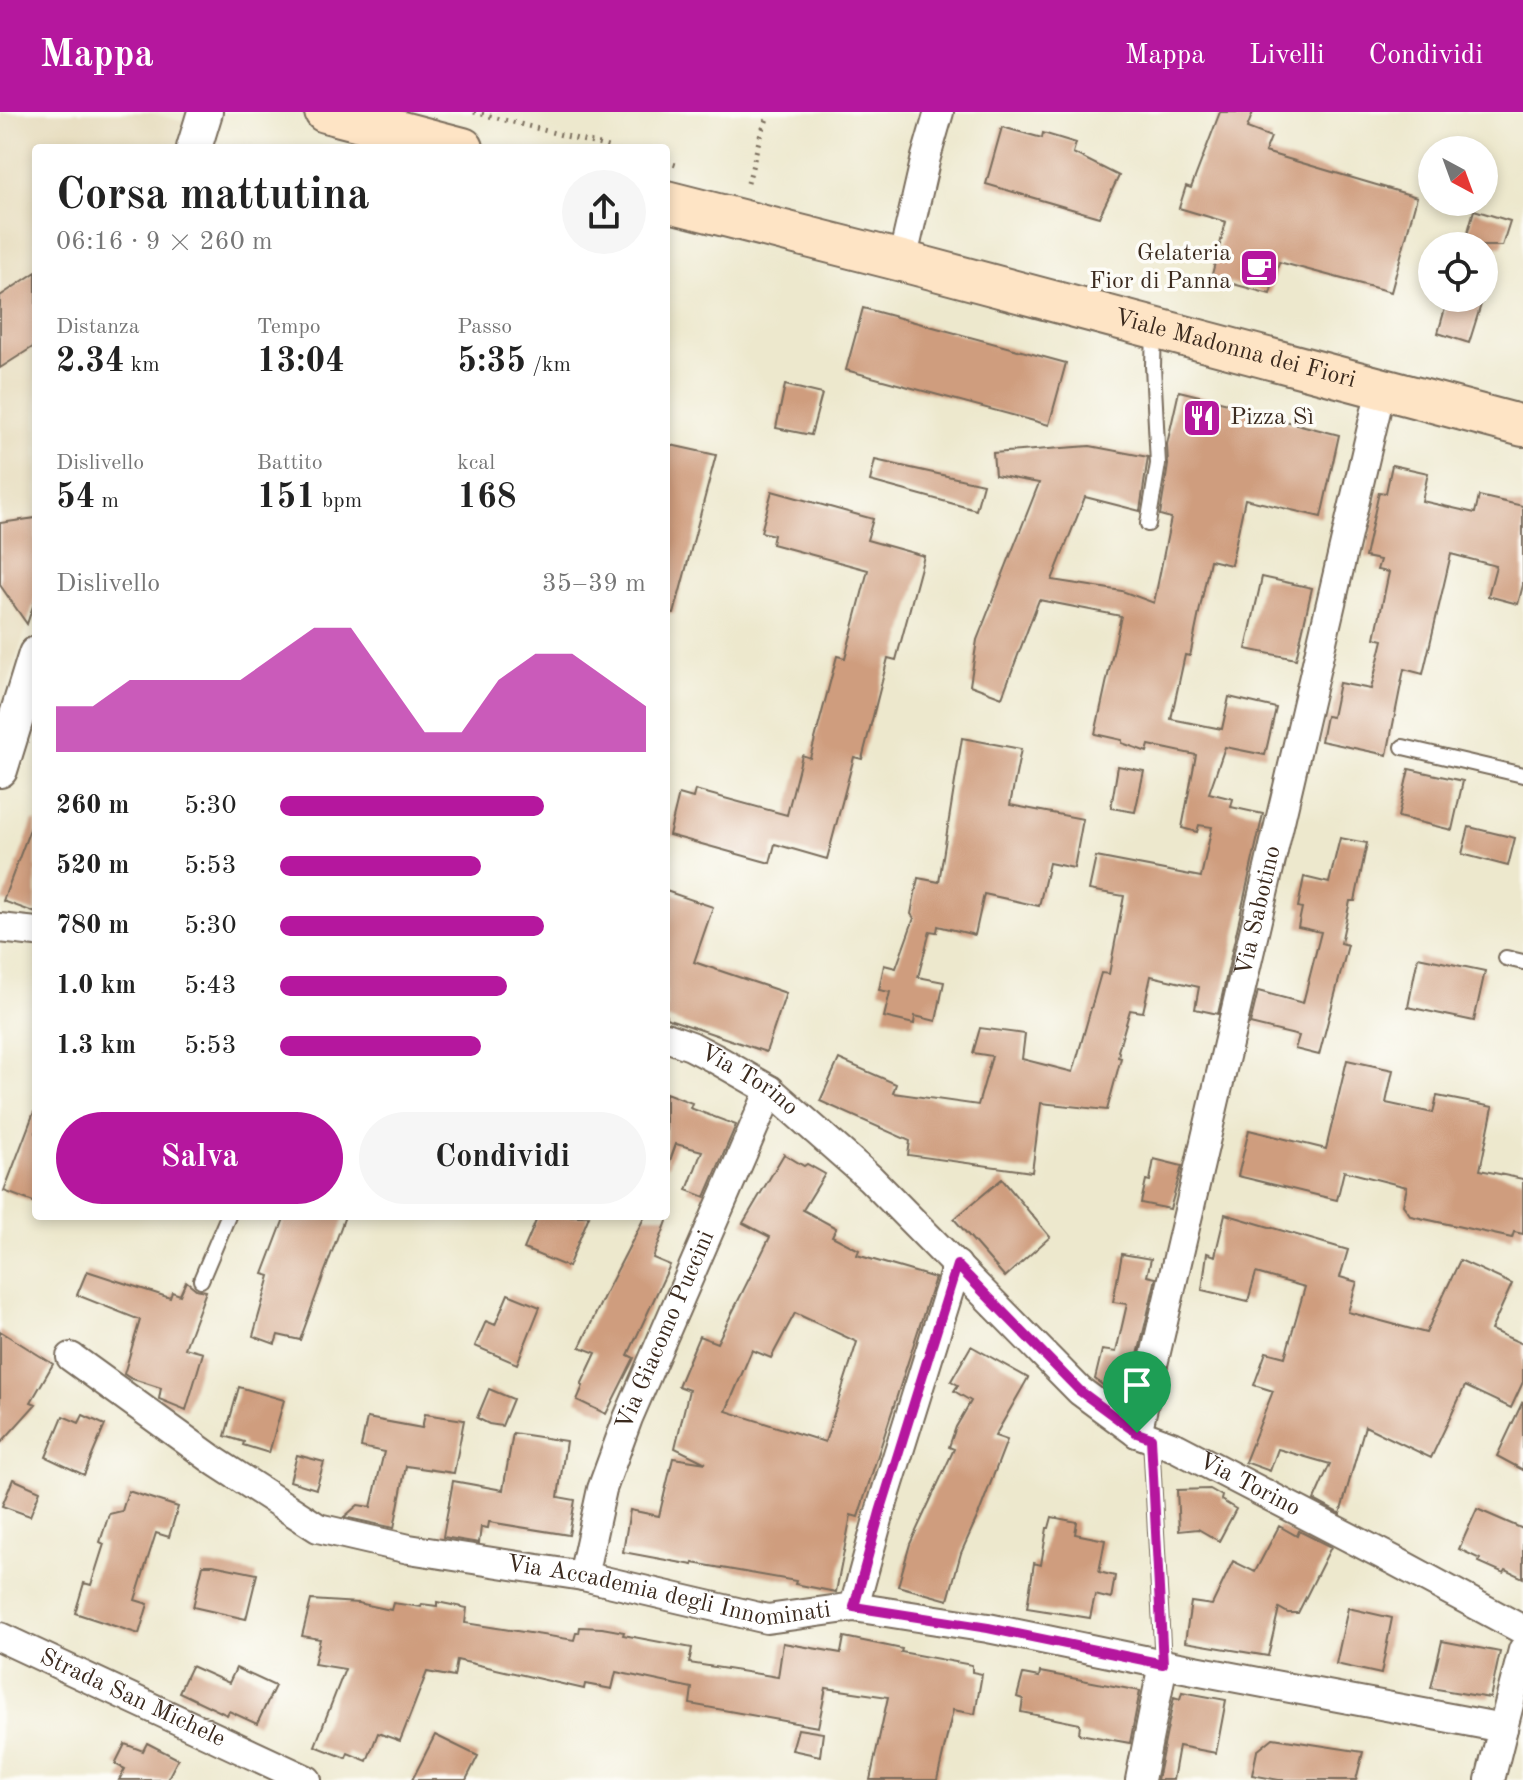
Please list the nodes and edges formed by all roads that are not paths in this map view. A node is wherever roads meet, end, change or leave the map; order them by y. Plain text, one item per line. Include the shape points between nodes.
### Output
1 (205, 112) edge
2 (325, 112) edge
3 (939, 112) edge
4 (195, 144) edge
5 (448, 144) edge
6 (670, 202) edge
7 (902, 261) junction
8 (1154, 328) junction
9 (1381, 389) junction
10 (1523, 426) edge
11 (1148, 524) dead end
12 (32, 667) edge
13 (1403, 747) dead end
14 (0, 770) edge
15 (1523, 775) edge
16 (0, 928) edge
17 (32, 932) edge
18 (1506, 958) dead end
19 (1523, 962) edge
20 (670, 1038) edge
21 (770, 1090) junction
22 (226, 1220) edge
23 (957, 1265) junction
24 (201, 1280) dead end
25 (71, 1357) dead end
26 (1144, 1435) junction
27 (583, 1576) junction
28 (854, 1607) junction
29 (1523, 1630) edge
30 (0, 1637) edge
31 (1523, 1650) edge
32 (1163, 1664) junction
33 (1503, 1728) junction
34 (307, 1780) edge
35 (1140, 1780) edge
36 (1490, 1780) edge

1 - 4 street
2 - 5 main road
3 - 7 street
6 - 7 main road, Viale Madonna dei Fiori
7 - 8 main road, Viale Madonna dei Fiori
8 - 9 main road, Viale Madonna dei Fiori
8 - 11 lane via 1158,464
9 - 10 main road, Viale Madonna dei Fiori
9 - 26 street, Via Sabotino
12 - 14 street
13 - 15 lane
16 - 17 street
18 - 19 lane
20 - 21 street, Via Torino
21 - 23 street, Via Torino via 870,1178
21 - 27 street, Via Giacomo Puccini via 628,1418 602,1489
22 - 24 lane
23 - 26 street, Via Torino via 1080,1391
23 - 28 street
25 - 27 street, Via Accademia degli Innominati via 318,1528 409,1549
26 - 29 street, Via Torino
26 - 32 lane
27 - 28 street, Via Accademia degli Innominati via 767,1619
28 - 32 street, Via Accademia degli Innominati
30 - 34 street, Strada San Michele
31 - 33 street
32 - 33 street, Via Accademia degli Innominati
32 - 35 street
33 - 36 street

